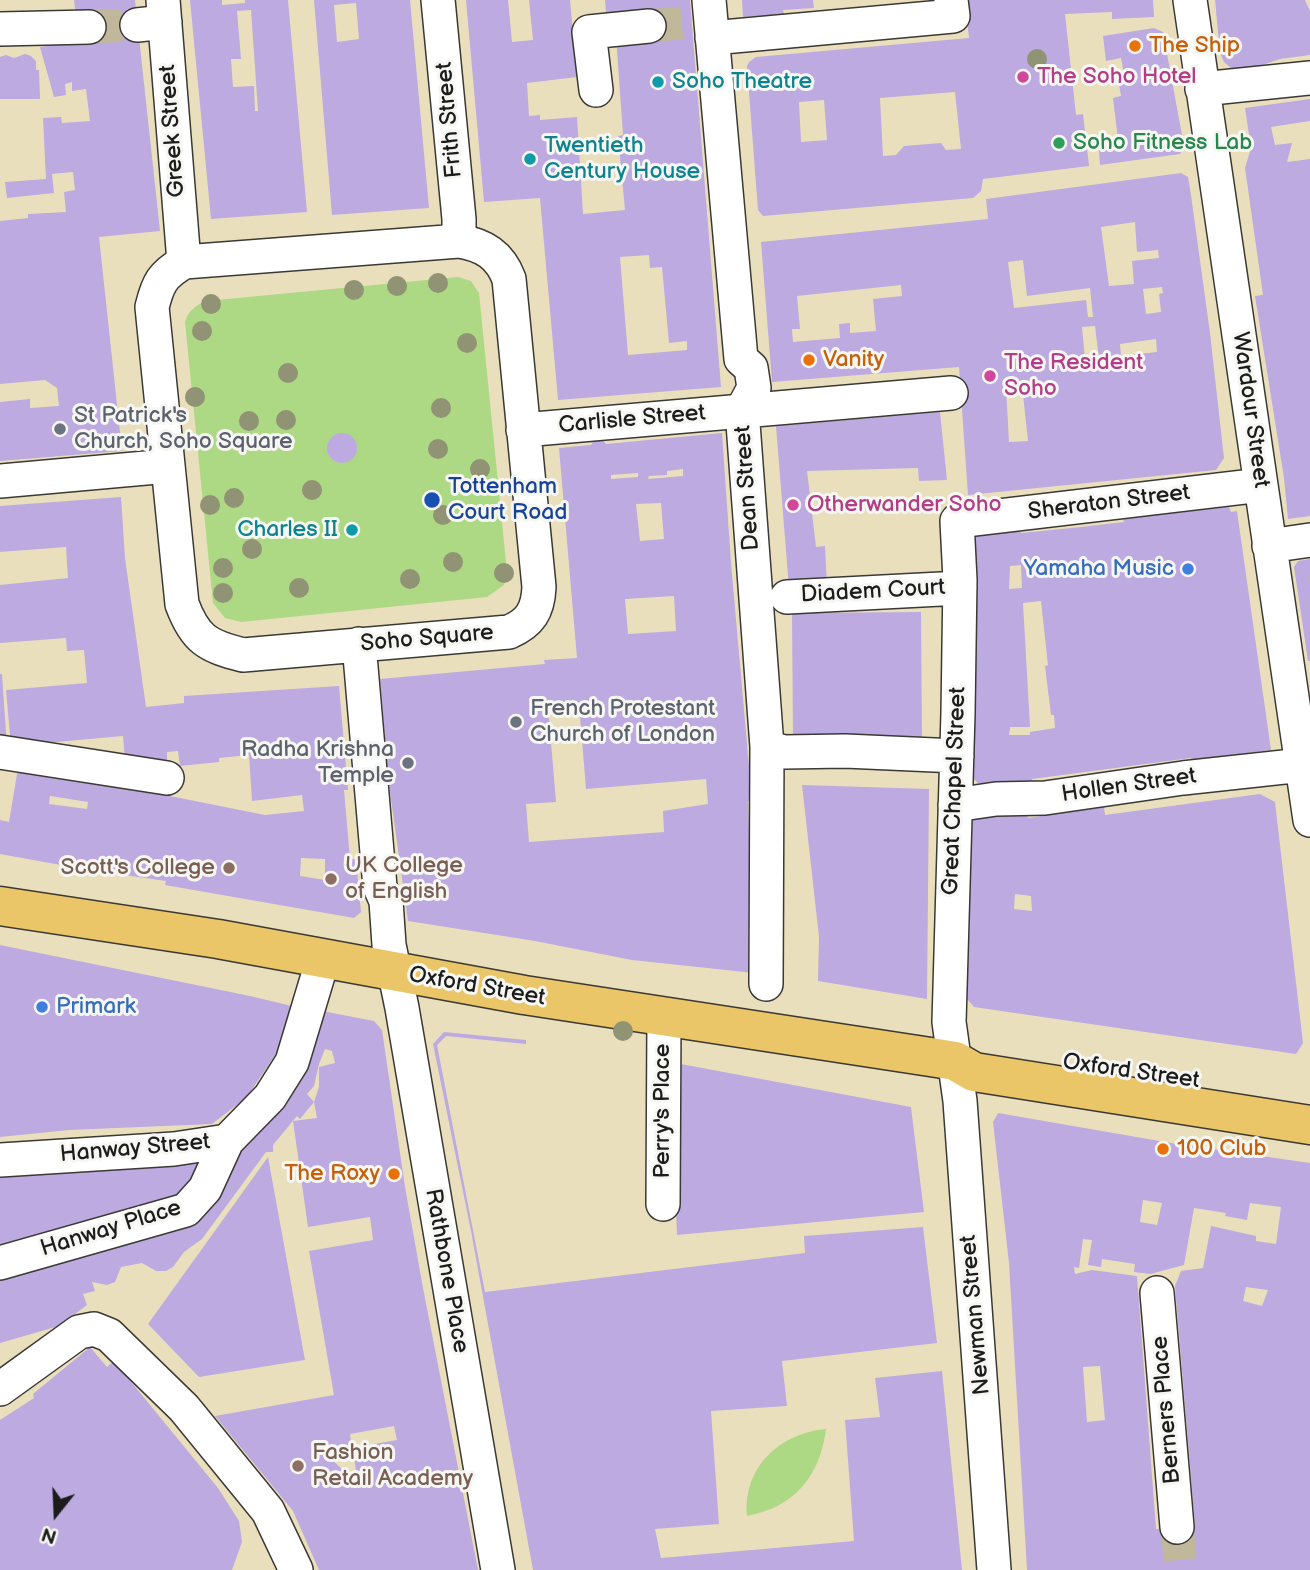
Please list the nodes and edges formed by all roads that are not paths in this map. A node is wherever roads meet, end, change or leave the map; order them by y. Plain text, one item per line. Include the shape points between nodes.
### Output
1 (438, 0) edge
2 (1190, 0) edge
3 (952, 8) edge
4 (37, 14) edge
5 (155, 16) edge
6 (706, 20) edge
7 (649, 26) tunnel mouth
8 (89, 27) tunnel mouth
9 (0, 29) edge
10 (1310, 78) edge
11 (1202, 89) junction
12 (596, 90) dead end
13 (459, 241) junction
14 (184, 262) junction
15 (951, 393) dead end
16 (742, 410) junction
17 (523, 430) junction
18 (168, 466) junction
19 (0, 481) edge
20 (1261, 485) junction
21 (957, 521) joint
22 (1310, 540) edge
23 (1269, 546) junction
24 (960, 588) junction
25 (787, 597) dead end
26 (359, 644) junction
27 (767, 747) junction
28 (0, 752) edge
29 (957, 756) junction
30 (1307, 767) edge
31 (167, 778) dead end
32 (969, 803) junction
33 (1310, 820) edge
34 (0, 906) edge
35 (323, 959) junction
36 (391, 959) junction
37 (766, 984) dead end
38 (664, 1017) junction
39 (955, 1061) junction
40 (1310, 1101) edge
41 (1310, 1125) edge
42 (227, 1141) junction
43 (0, 1160) edge
44 (663, 1204) dead end
45 (0, 1263) edge
46 (1157, 1293) dead end
47 (0, 1389) edge
48 (1177, 1527) tunnel mouth
49 (296, 1570) edge
50 (498, 1570) edge
51 (994, 1570) edge

1 - 13 street, Frith Street
2 - 11 street, Wardour Street
3 - 6 street
4 - 8 street
4 - 9 street
5 - 14 street, Greek Street
6 - 16 street, Dean Street via 741,359 751,368 754,388
7 - 12 street via 589,32
10 - 11 street
11 - 20 street, Wardour Street
13 - 14 street, Soho Square
13 - 17 street, Soho Square via 491,252 509,279
14 - 18 street, Soho Square via 166,273 152,307
15 - 16 street, Carlisle Street
16 - 17 street, Carlisle Street
16 - 27 street, Dean Street
17 - 26 street, Soho Square via 539,587 533,615 509,632
18 - 19 street
18 - 26 street, Soho Square via 181,604 189,625 203,641 243,656
20 - 21 street, Sheraton Street
20 - 23 street, Wardour Street
21 - 24 street, Great Chapel Street
22 - 23 street
23 - 30 street, Wardour Street
24 - 25 street, Diadem Court
24 - 29 street, Great Chapel Street
26 - 36 street, Rathbone Place via 380,887 386,901
27 - 29 street via 784,752
27 - 37 street, Dean Street
28 - 31 street
29 - 32 street, Great Chapel Street
30 - 32 street, Hollen Street
30 - 33 street, Wardour Street
32 - 39 street, Great Chapel Street via 948,1000
34 - 35 main road, Oxford Street
35 - 36 main road, Oxford Street
35 - 42 street, Hanway Street via 292,1062 270,1097
36 - 38 main road, Oxford Street
36 - 50 street, Rathbone Place
38 - 39 main road, Oxford Street
38 - 44 street, Perry's Place
39 - 40 main road, Oxford Street via 975,1049
39 - 41 main road, Oxford Street via 974,1073
39 - 51 street, Newman Street
42 - 43 street, Hanway Street via 174,1149
42 - 45 street, Hanway Place via 205,1189 186,1210
46 - 48 street, Berners Place
47 - 49 street via 79,1332 94,1329 109,1335 184,1408 268,1511

